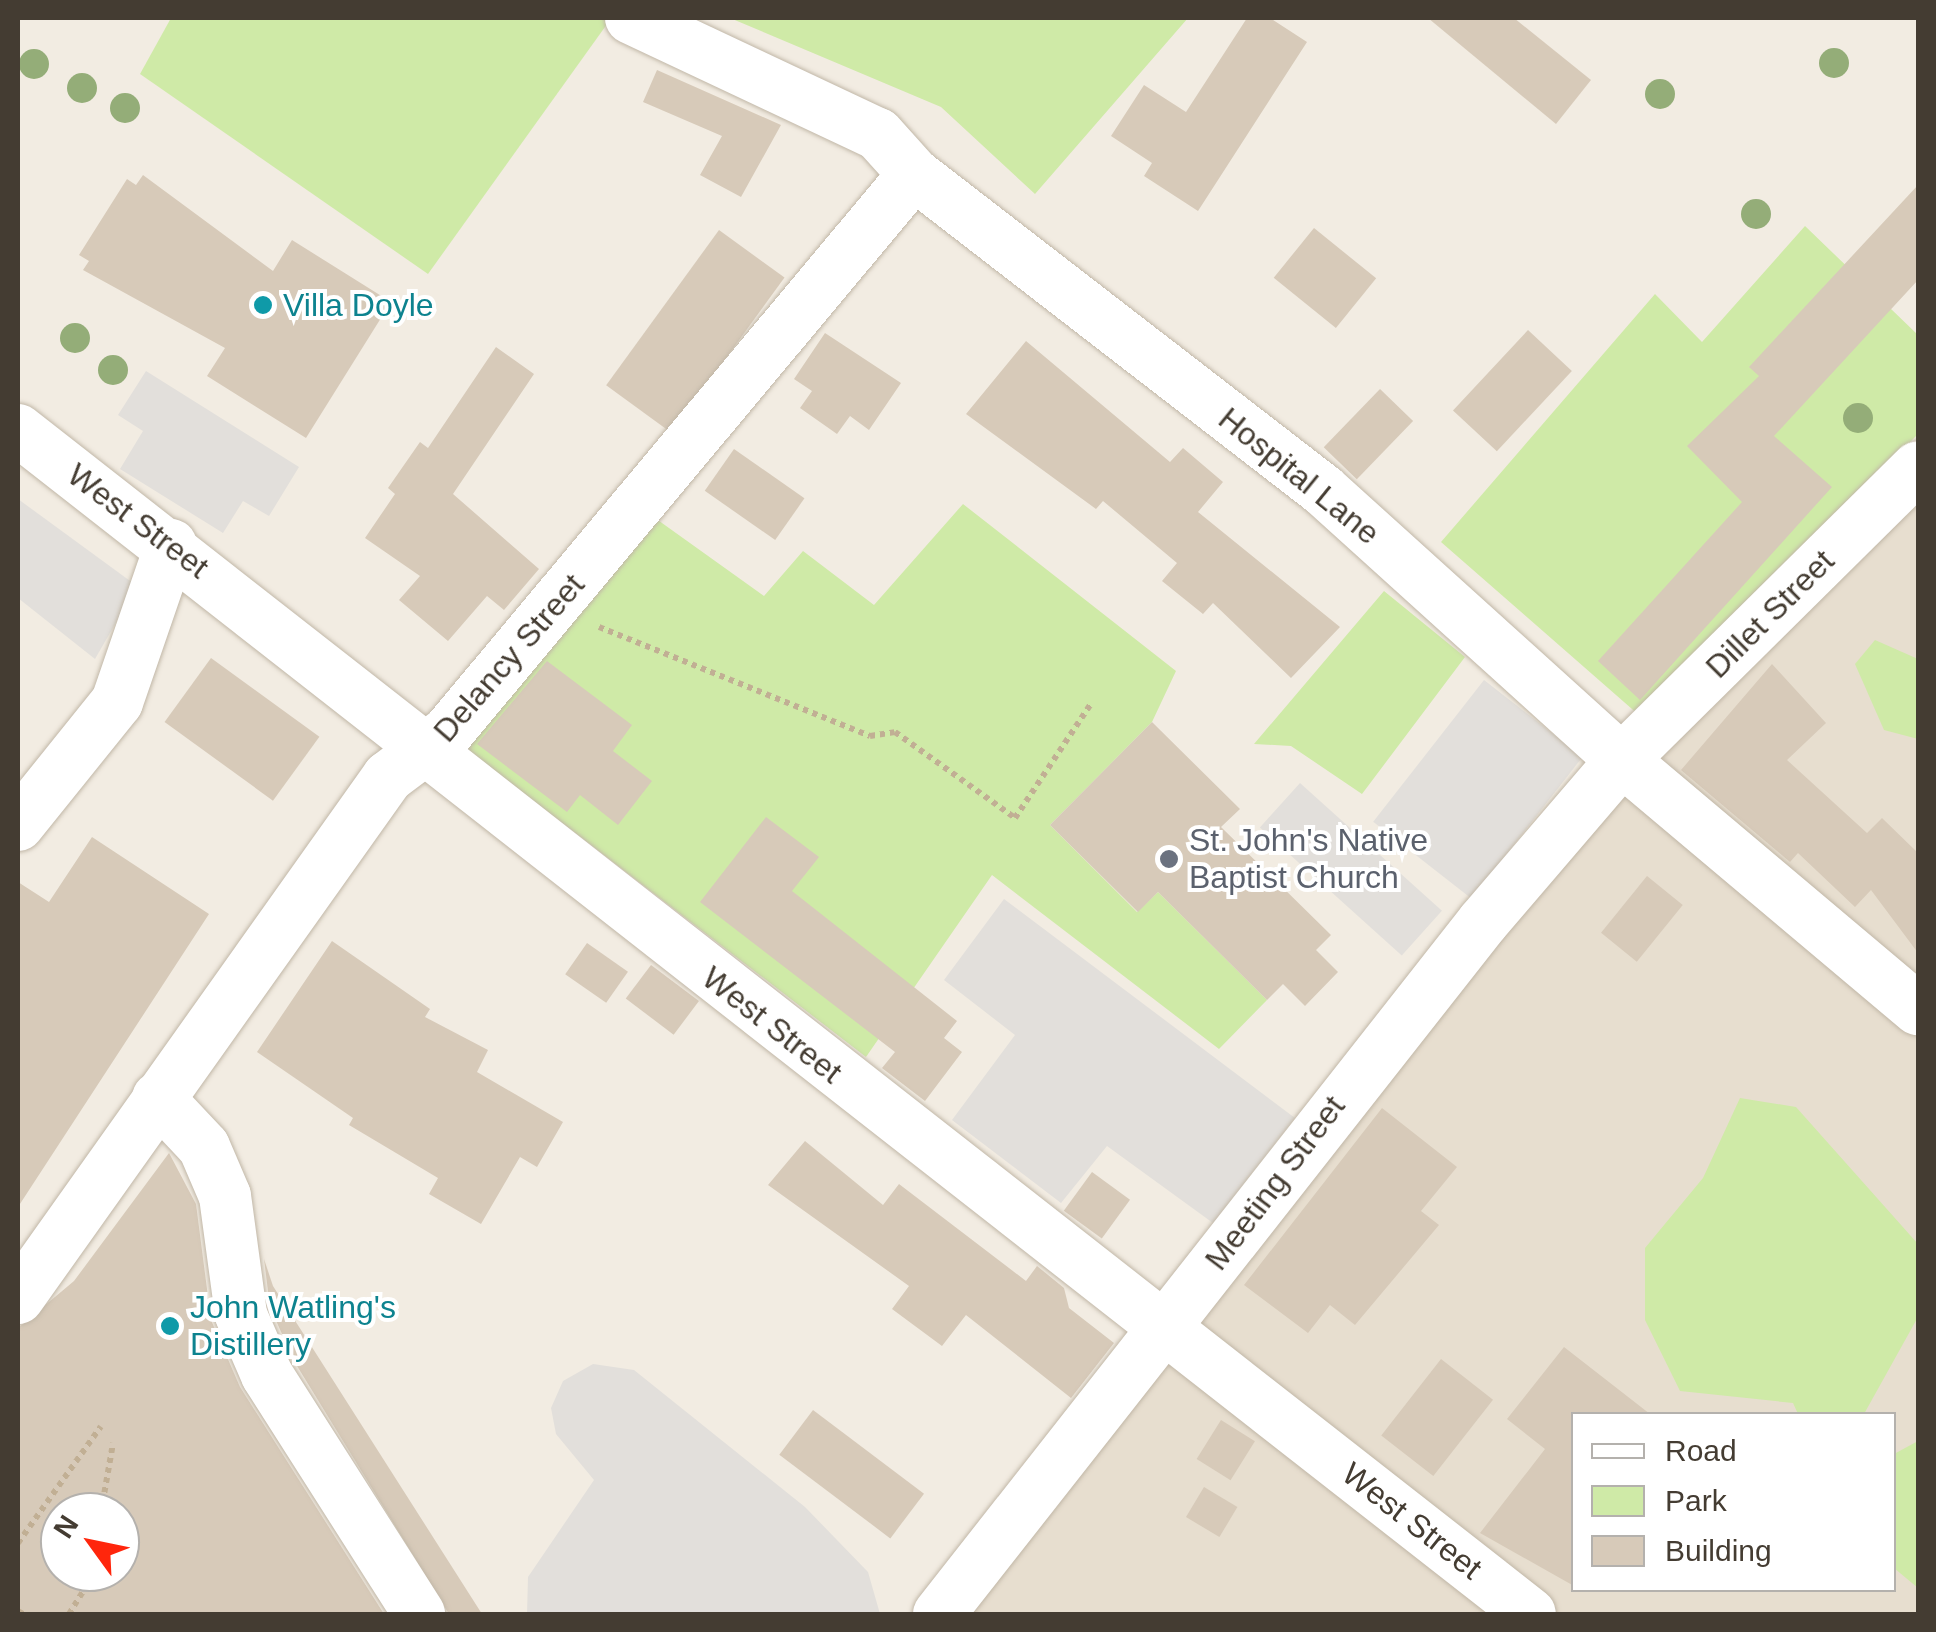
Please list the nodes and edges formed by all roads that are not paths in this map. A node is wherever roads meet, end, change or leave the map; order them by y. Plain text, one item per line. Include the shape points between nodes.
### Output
1 (631, 18) edge
2 (914, 174) junction
3 (18, 430) edge
4 (1918, 468) edge
5 (172, 546) junction
6 (422, 755) junction
7 (1622, 760) junction
8 (18, 825) edge
9 (1918, 1009) edge
10 (158, 1098) junction
11 (18, 1298) edge
12 (1165, 1328) junction
13 (419, 1614) edge
14 (939, 1614) edge
15 (1530, 1614) edge

1 - 2 street, Hospital Lane via 878,134
2 - 6 street, Delancy Street
2 - 7 street, Hospital Lane via 1323,490
3 - 5 street, West Street
4 - 7 street, Dillet Street
5 - 6 street, West Street
5 - 8 street via 117,702
6 - 10 street, Delancy Street via 388,777
6 - 12 street, West Street
7 - 9 street, Hospital Lane
7 - 12 street, Meeting Street via 1382,1043
10 - 11 street, Delancy Street
10 - 13 street via 204,1147 225,1196 241,1315 267,1375
12 - 14 street, Meeting Street
12 - 15 street, West Street

